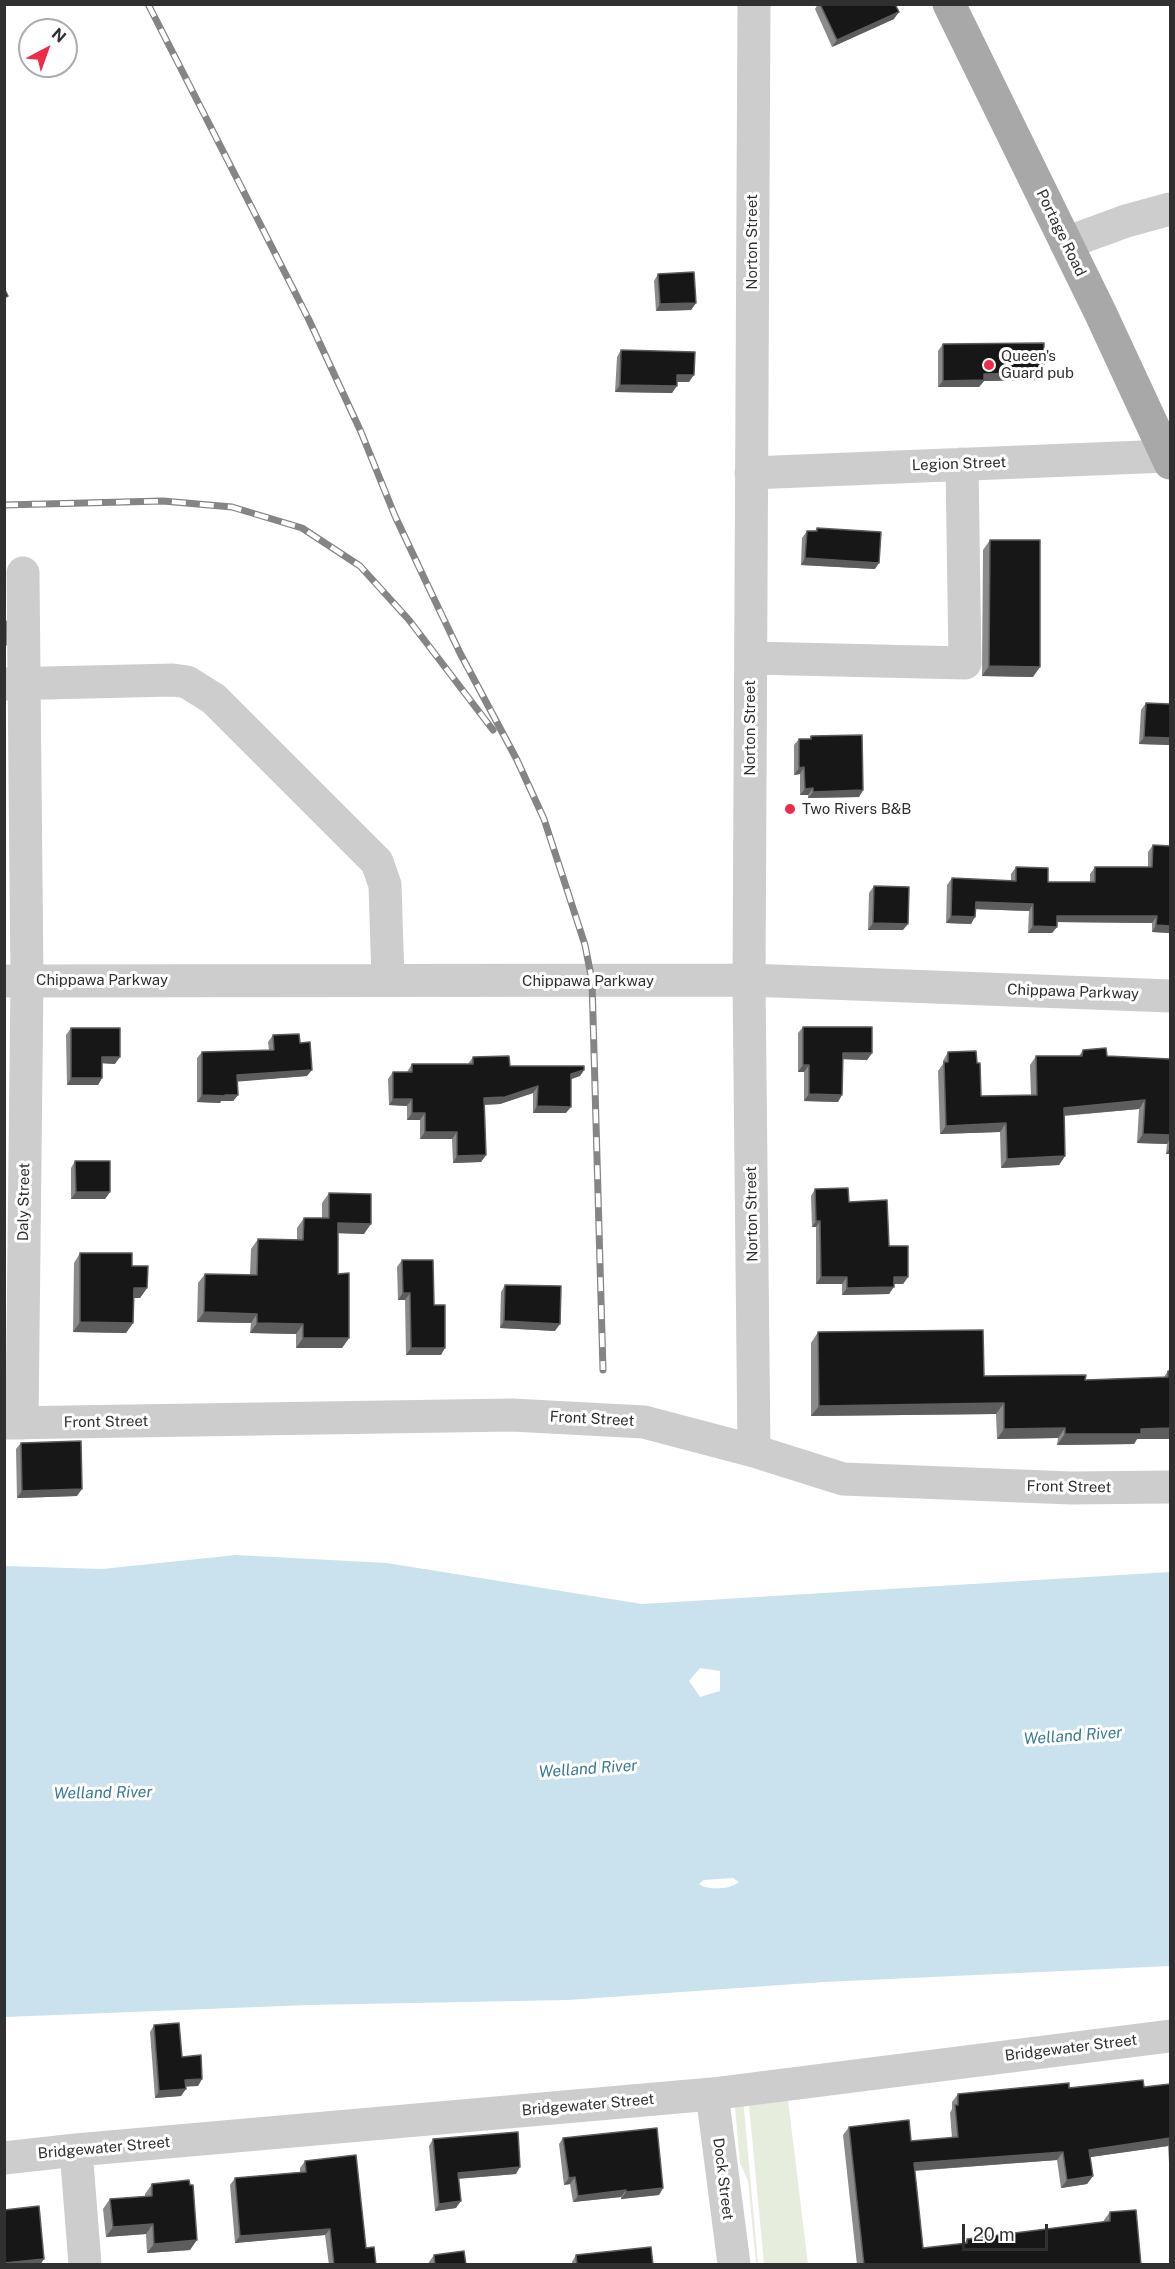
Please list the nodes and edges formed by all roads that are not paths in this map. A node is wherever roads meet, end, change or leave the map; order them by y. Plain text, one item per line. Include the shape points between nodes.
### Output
1 (754, 4) edge
2 (949, 4) edge
3 (1170, 209) edge
4 (1066, 243) junction
5 (1169, 459) edge
6 (962, 464) junction
7 (751, 473) junction
8 (22, 573) dead end
9 (751, 658) junction
10 (14, 684) edge
11 (14, 816) edge
12 (388, 980) junction
13 (749, 980) junction
14 (16, 981) edge
15 (1170, 996) edge
16 (13, 1423) edge
17 (754, 1451) junction
18 (1170, 1487) edge
19 (1170, 2036) edge
20 (712, 2094) junction
21 (76, 2150) junction
22 (4, 2158) edge
23 (85, 2265) edge
24 (734, 2265) edge

1 - 7 street, Norton Street
2 - 4 main road, Portage Road
3 - 4 street
4 - 5 main road, Portage Road
5 - 6 street, Legion Street
6 - 7 street, Legion Street
6 - 9 street via 965,663
7 - 9 street, Norton Street
8 - 10 street, Daly Street
9 - 13 street, Norton Street
10 - 11 street, Daly Street
10 - 12 street via 173,680 187,682 214,699 377,862 386,885
11 - 14 street, Daly Street
12 - 13 street, Chippawa Parkway
12 - 14 street, Chippawa Parkway
13 - 15 street, Chippawa Parkway
13 - 17 street, Norton Street
14 - 16 street, Daly Street
16 - 17 street, Front Street via 512,1415 644,1422
17 - 18 street, Front Street via 843,1479 1071,1488
19 - 20 street, Bridgewater Street
20 - 21 street, Bridgewater Street
20 - 24 street, Dock Street
21 - 22 street, Bridgewater Street
21 - 23 street

